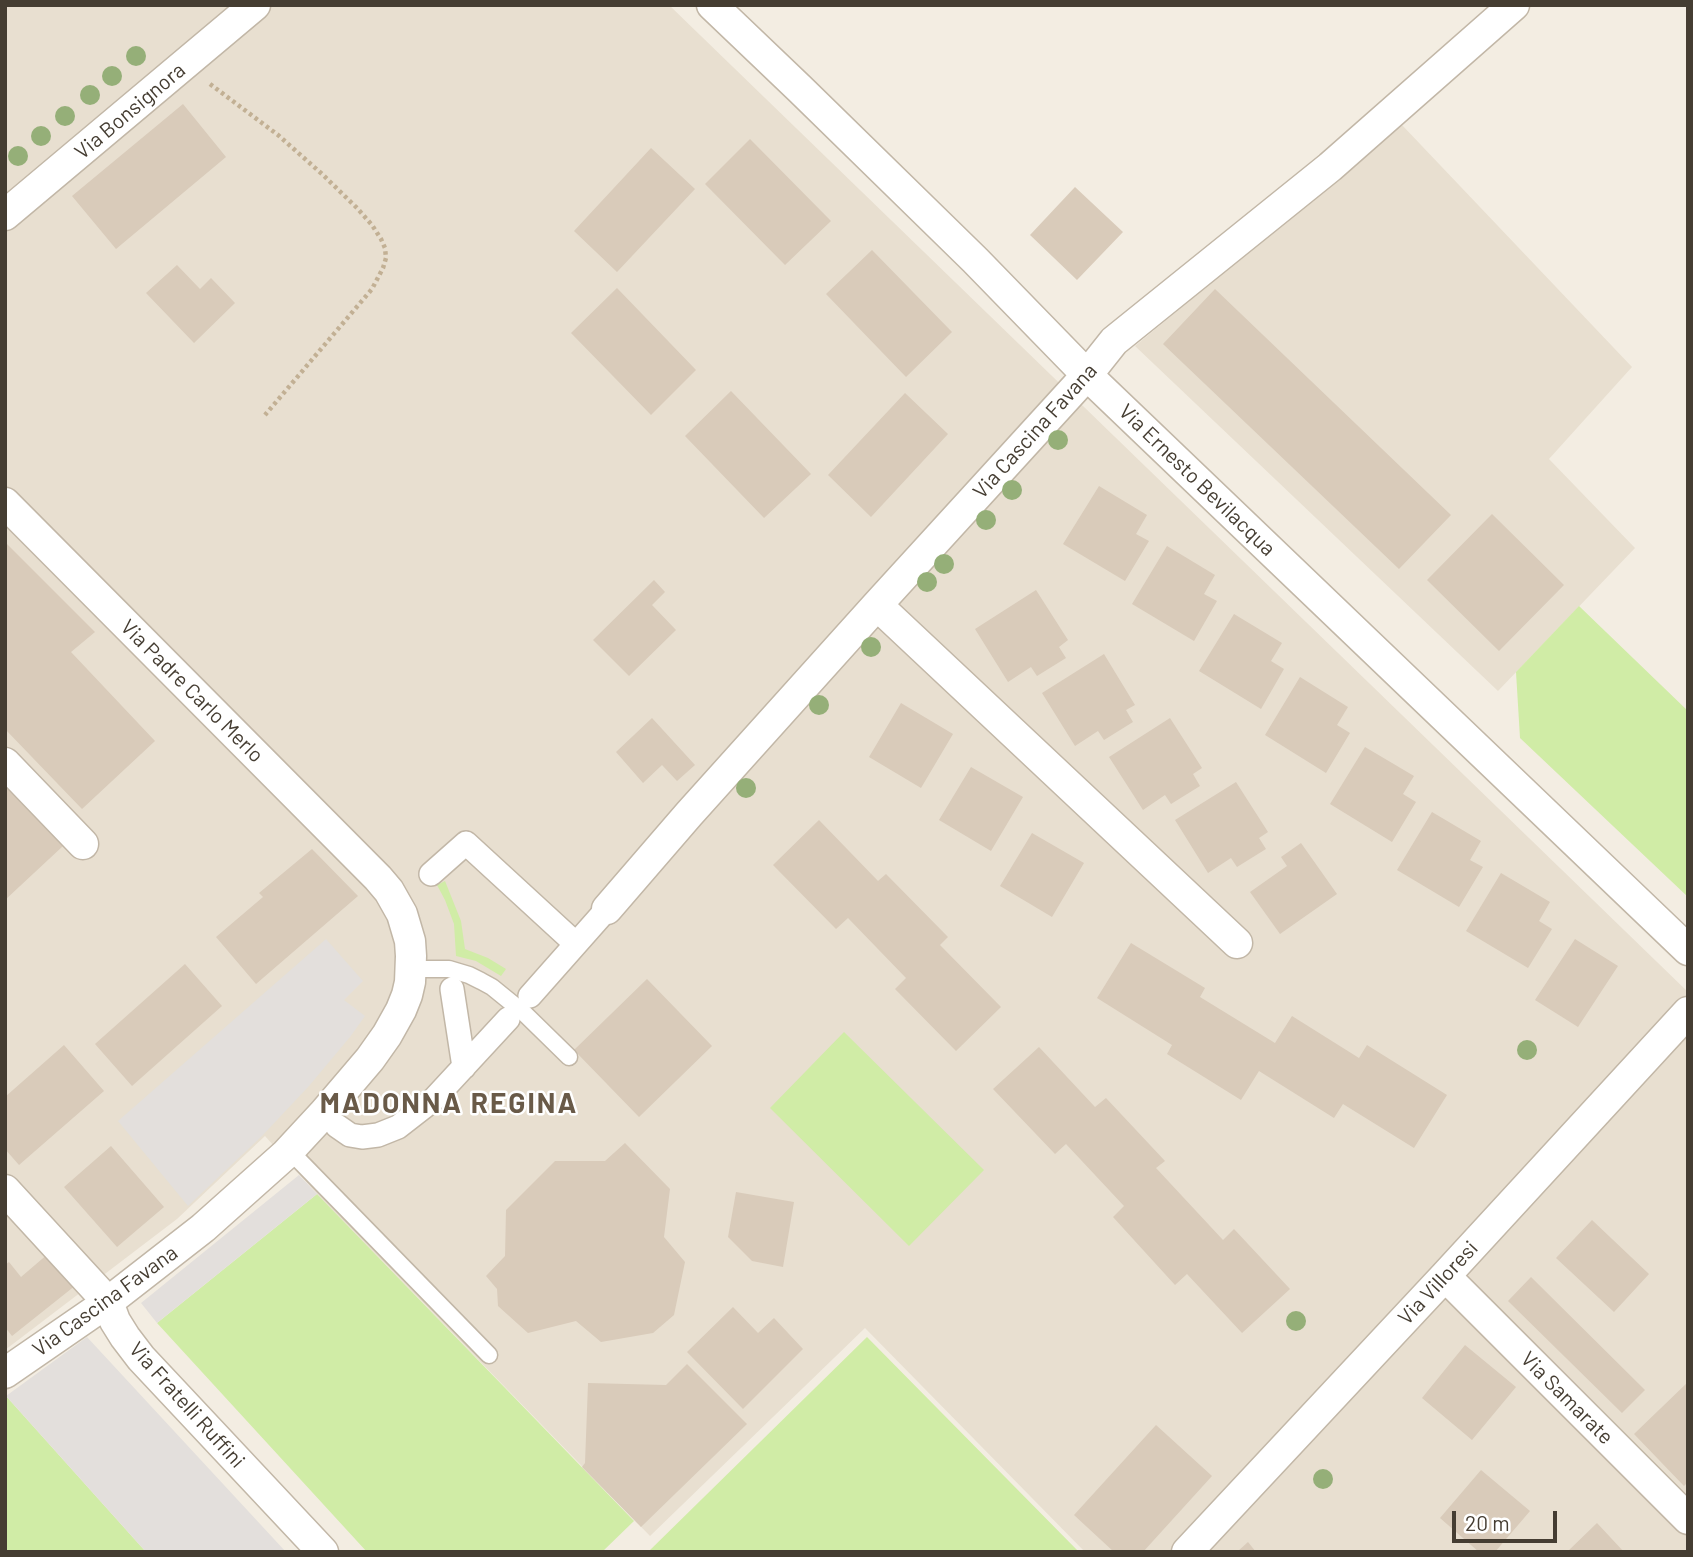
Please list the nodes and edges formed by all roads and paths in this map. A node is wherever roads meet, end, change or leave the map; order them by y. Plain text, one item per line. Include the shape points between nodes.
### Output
1 (255, 5) edge
2 (712, 5) edge
3 (1514, 5) edge
4 (185, 65) junction
5 (5, 215) edge
6 (1087, 375) junction
7 (265, 415) dead end
8 (5, 503) edge
9 (877, 605) junction
10 (5, 763) edge
11 (83, 844) dead end
12 (431, 874) dead end
13 (607, 909) joint
14 (1237, 943) dead end
15 (576, 944) junction
16 (1688, 950) edge
17 (411, 969) junction
18 (452, 989) dead end
19 (530, 996) dead end
20 (1688, 1012) edge
21 (508, 1019) dead end
22 (569, 1058) dead end
23 (464, 1067) junction
24 (337, 1126) dead end
25 (289, 1150) junction
26 (5, 1190) edge
27 (1445, 1276) junction
28 (108, 1303) junction
29 (489, 1355) dead end
30 (5, 1373) edge
31 (1688, 1519) edge
32 (323, 1552) edge
33 (1187, 1552) edge

1 - 4 street, Via Bonsignora
2 - 6 street, Via Ernesto Bevilacqua
3 - 6 street, Via Cascina Favana via 1330,167 1114,341
4 - 5 street, Via Bonsignora
4 - 7 path via 322,174 372,225 385,248 383,268 372,289
6 - 9 street, Via Cascina Favana
6 - 16 street, Via Ernesto Bevilacqua
8 - 17 street, Via Padre Carlo Merlo via 378,878 402,914
9 - 13 street, Via Cascina Favana
9 - 14 street
10 - 11 street
12 - 15 street via 466,842
13 - 15 street
15 - 19 street
17 - 22 lane via 449,969 492,987
17 - 25 street, Via Padre Carlo Merlo via 407,995 387,1035
18 - 23 street
20 - 27 street, Via Villoresi
21 - 23 street
23 - 24 street via 398,1127 362,1137
25 - 28 street, Via Cascina Favana via 203,1228
25 - 29 lane
26 - 28 street, Via Fratelli Ruffini
27 - 31 street, Via Samarate
27 - 33 street, Via Villoresi
28 - 30 street, Via Cascina Favana
28 - 32 street, Via Fratelli Ruffini via 141,1358

